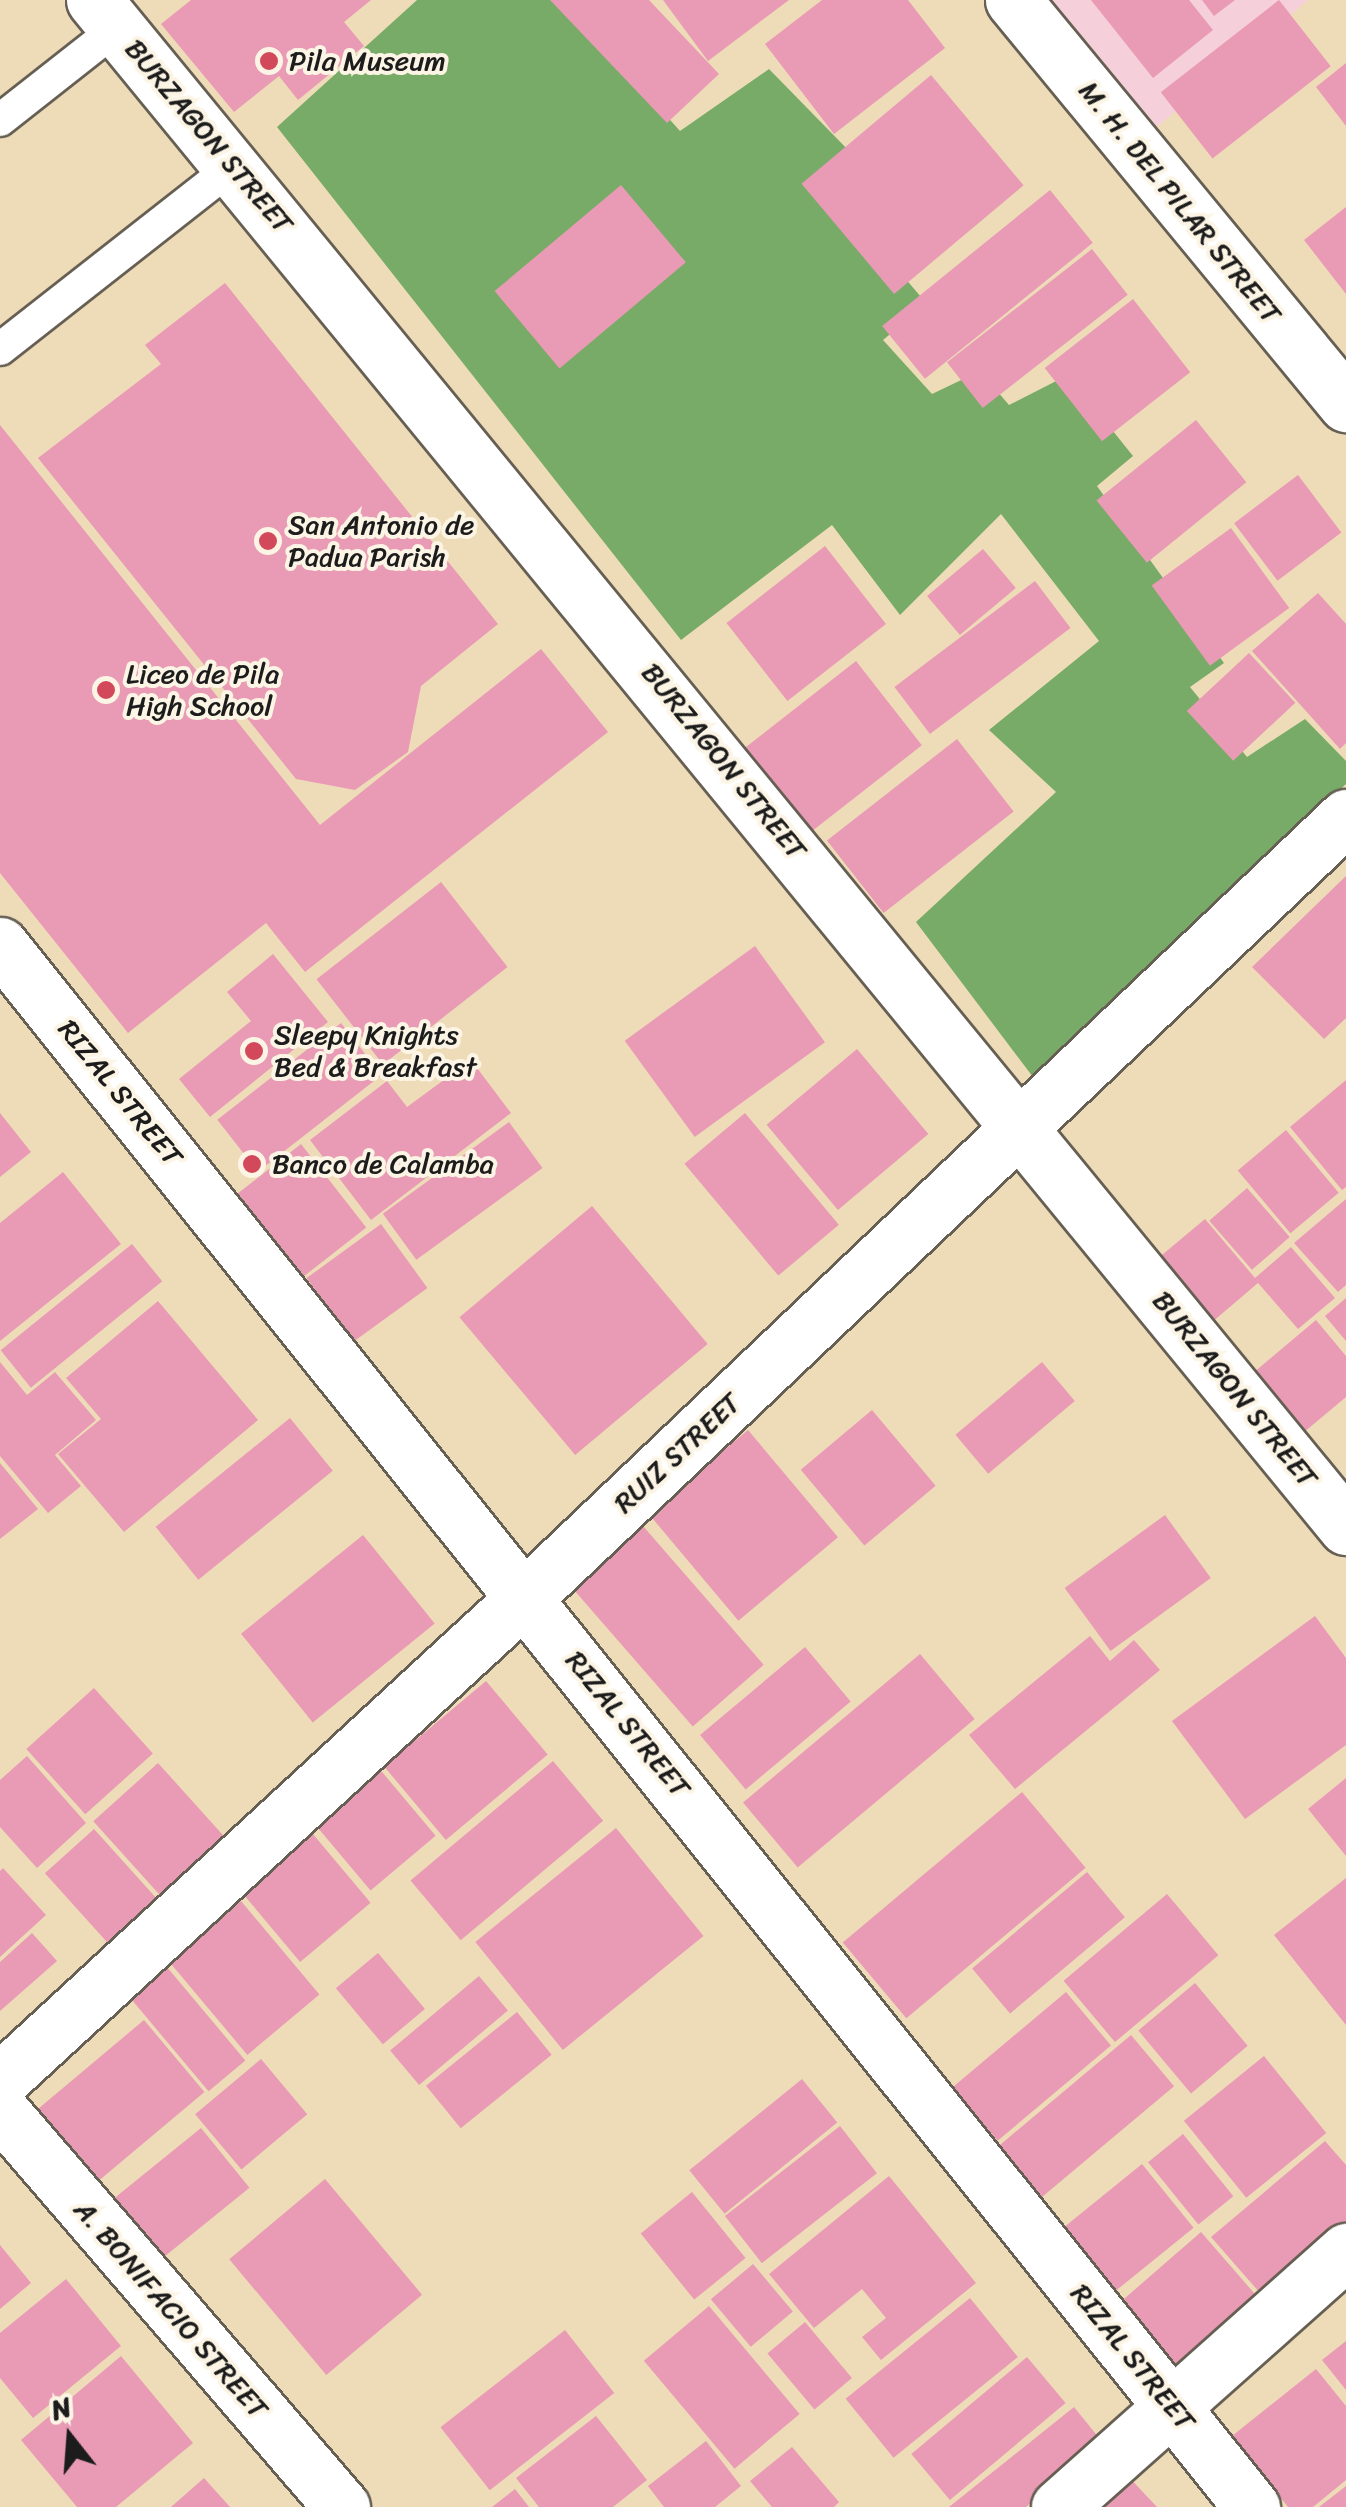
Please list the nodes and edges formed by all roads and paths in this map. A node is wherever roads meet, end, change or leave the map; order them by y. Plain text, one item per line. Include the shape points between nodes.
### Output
1 (1013, 0) edge
2 (106, 14) edge
3 (0, 120) edge
4 (235, 165) junction
5 (0, 349) edge
6 (1346, 404) edge
7 (1346, 817) edge
8 (0, 944) edge
9 (1022, 1125) junction
10 (1346, 1528) edge
11 (526, 1596) junction
12 (0, 2081) edge
13 (0, 2110) edge
14 (1346, 2252) edge
15 (1171, 2405) junction
16 (342, 2507) edge
17 (1059, 2507) edge
18 (1252, 2507) edge

1 - 6 street, M. H. DEL PILAR STREET
2 - 3 lane
2 - 4 street, BURZAGON STREET
4 - 5 lane
4 - 9 street, BURZAGON STREET
7 - 9 street, RUIZ STREET
8 - 11 street, RIZAL STREET
9 - 10 street, BURZAGON STREET
9 - 11 street, RUIZ STREET
11 - 12 street, RUIZ STREET
11 - 15 street, RIZAL STREET
13 - 16 street, A. BONIFACIO STREET
14 - 15 street
15 - 17 street
15 - 18 street, RIZAL STREET

